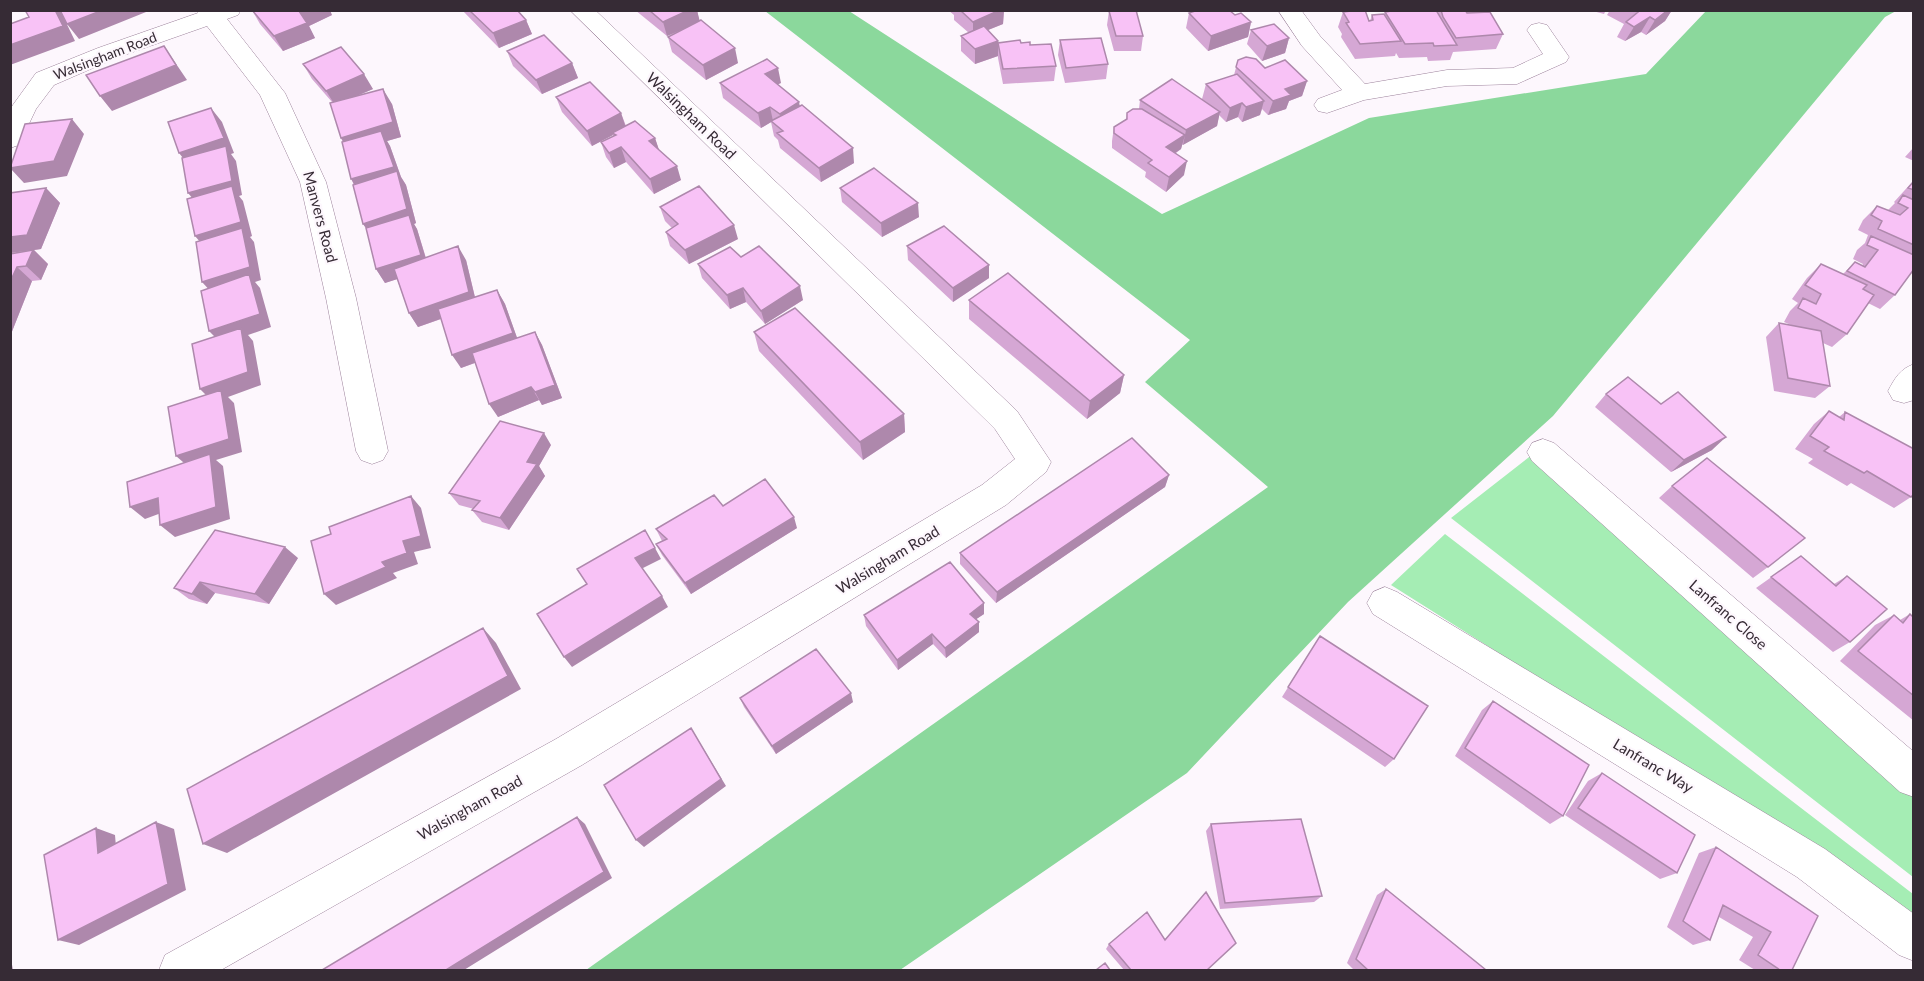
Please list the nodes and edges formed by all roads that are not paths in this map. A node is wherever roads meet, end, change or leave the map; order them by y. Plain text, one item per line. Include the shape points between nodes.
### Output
1 (581, 10) edge
2 (1289, 10) edge
3 (217, 13) edge
4 (1539, 30) dead end
5 (1359, 93) junction
6 (1327, 105) dead end
7 (10, 139) edge
8 (372, 451) dead end
9 (1543, 452) dead end
10 (1385, 603) dead end
11 (1914, 778) edge
12 (1914, 940) edge
13 (180, 970) edge

1 - 13 street, Walsingham Road via 1006,420 1035,462 994,495 569,752
2 - 5 street
3 - 7 street, Walsingham Road via 45,79 24,107
3 - 8 street, Manvers Road via 272,93 313,182
4 - 5 street via 1557,57 1517,76 1447,78
5 - 6 street
9 - 11 street, Lanfranc Close
10 - 12 street, Lanfranc Way via 1811,863

